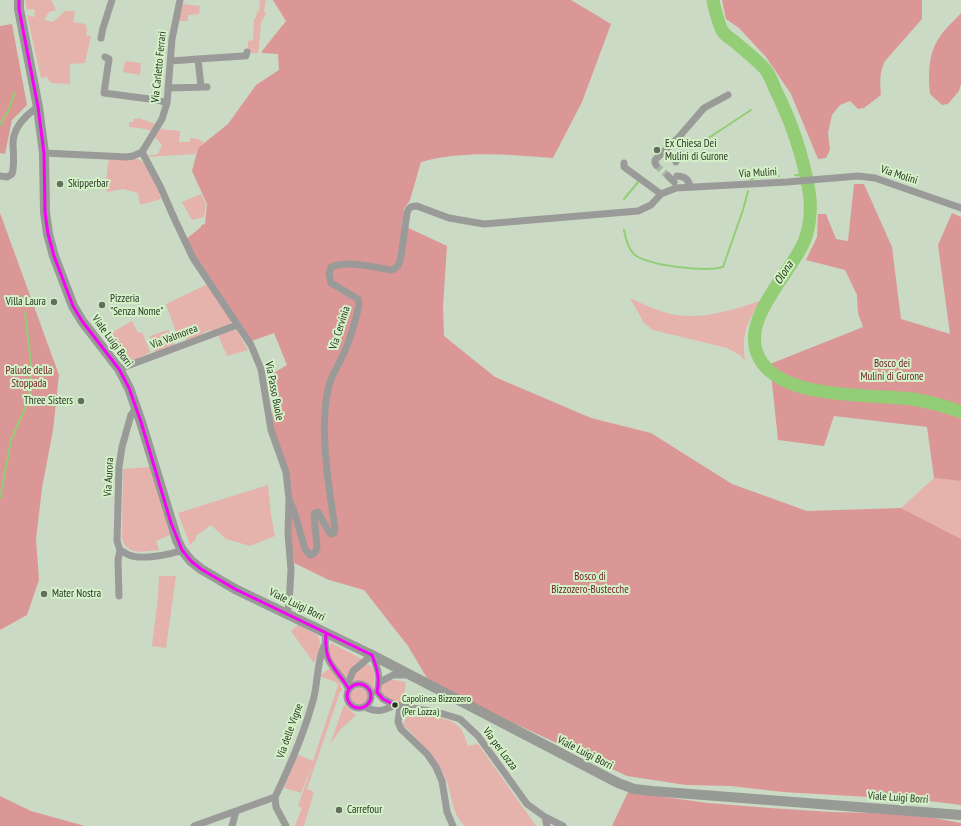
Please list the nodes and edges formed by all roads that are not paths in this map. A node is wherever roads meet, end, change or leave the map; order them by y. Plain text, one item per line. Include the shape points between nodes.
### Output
1 (19, 0) edge
2 (112, 0) edge
3 (180, 0) edge
4 (101, 38) dead end
5 (247, 52) dead end
6 (105, 57) dead end
7 (198, 59) junction
8 (170, 61) junction
9 (168, 88) junction
10 (728, 94) dead end
11 (167, 103) junction
12 (38, 106) junction
13 (44, 152) junction
14 (142, 152) junction
15 (681, 154) dead end
16 (624, 163) dead end
17 (656, 165) dead end
18 (0, 176) edge
19 (675, 176) junction
20 (827, 178) joint
21 (690, 187) junction
22 (661, 194) junction
23 (961, 208) edge
24 (589, 214) joint
25 (237, 325) junction
26 (119, 369) junction
27 (136, 408) junction
28 (289, 498) junction
29 (120, 550) junction
30 (182, 550) junction
31 (119, 596) dead end
32 (287, 614) junction
33 (326, 633) junction
34 (324, 646) junction
35 (372, 655) junction
36 (329, 663) junction
37 (319, 669) junction
38 (409, 675) junction
39 (380, 682) junction
40 (348, 688) junction
41 (374, 693) junction
42 (397, 706) junction
43 (365, 707) junction
44 (275, 797) junction
45 (236, 811) junction
46 (961, 815) edge
47 (545, 817) junction
48 (194, 826) edge
49 (232, 826) edge
50 (286, 826) edge
51 (453, 826) edge
52 (547, 826) edge
53 (563, 826) edge

1 - 12 main road, Viale Luigi Borri
2 - 4 street
3 - 8 street, Via Carletto Ferrari
5 - 7 street via 246,56
6 - 11 street via 109,59 104,93
7 - 8 street
7 - 9 street via 204,87
8 - 9 street, Via Carletto Ferrari
9 - 11 street, Via Carletto Ferrari
10 - 17 street via 704,108 655,160
11 - 14 street, Via Carletto Ferrari via 162,119
12 - 13 main road, Viale Luigi Borri
12 - 18 street via 30,112 15,132 12,174 7,177
13 - 14 street via 127,157
13 - 26 main road, Viale Luigi Borri via 45,212 54,256 73,306
14 - 25 street, Via Passo Buole via 193,258
15 - 19 street via 677,158
16 - 22 street via 624,167
19 - 21 street, Via Mulini
19 - 21 street via 682,176 688,180
19 - 22 street, Via Mulini
20 - 21 street, Via Mulini
20 - 23 street, Via Molini via 874,178
22 - 24 street, Via Mulini via 651,205 638,211
24 - 28 street, Via Cervinia via 484,224 449,218 412,206 407,213 401,257 396,268 391,270 354,264 331,267 331,282 358,299 359,305 342,357 333,372 325,417 335,529 331,534 318,512 314,514 317,547 314,554 305,549
25 - 26 street, Via Valmorea
25 - 28 street, Via Passo Buole via 251,345 261,369 271,430 286,472
26 - 27 main road, Viale Luigi Borri
27 - 29 street, Via Aurora via 130,418 119,467
27 - 30 main road, Viale Luigi Borri via 171,523
28 - 32 street, Via Passo Buole via 291,570
29 - 30 street via 130,555 158,556
29 - 31 street, Via Aurora
30 - 32 main road, Viale Luigi Borri via 201,569
32 - 33 main road, Viale Luigi Borri
33 - 34 street, Via delle Vigne
33 - 35 main road, Viale Luigi Borri
34 - 36 street
34 - 37 street, Via delle Vigne
35 - 38 main road, Viale Luigi Borri
35 - 39 street
35 - 40 street via 353,670
36 - 37 street
36 - 40 street
37 - 44 street, Via delle Vigne via 308,715
38 - 39 street via 392,675
38 - 46 main road, Viale Luigi Borri via 634,789
39 - 41 street
40 - 41 street via 363,685
40 - 43 street via 347,698 350,705 357,709
41 - 42 street, Via per Lozza
41 - 43 street
42 - 43 street, Via per Lozza via 384,711 373,711
42 - 47 street, Via per Lozza via 460,719 478,736 527,804
42 - 51 street via 401,729 427,754 436,767
44 - 45 street
44 - 50 street via 276,807
45 - 48 street
45 - 49 street
47 - 52 street
47 - 53 street, Via per Lozza

